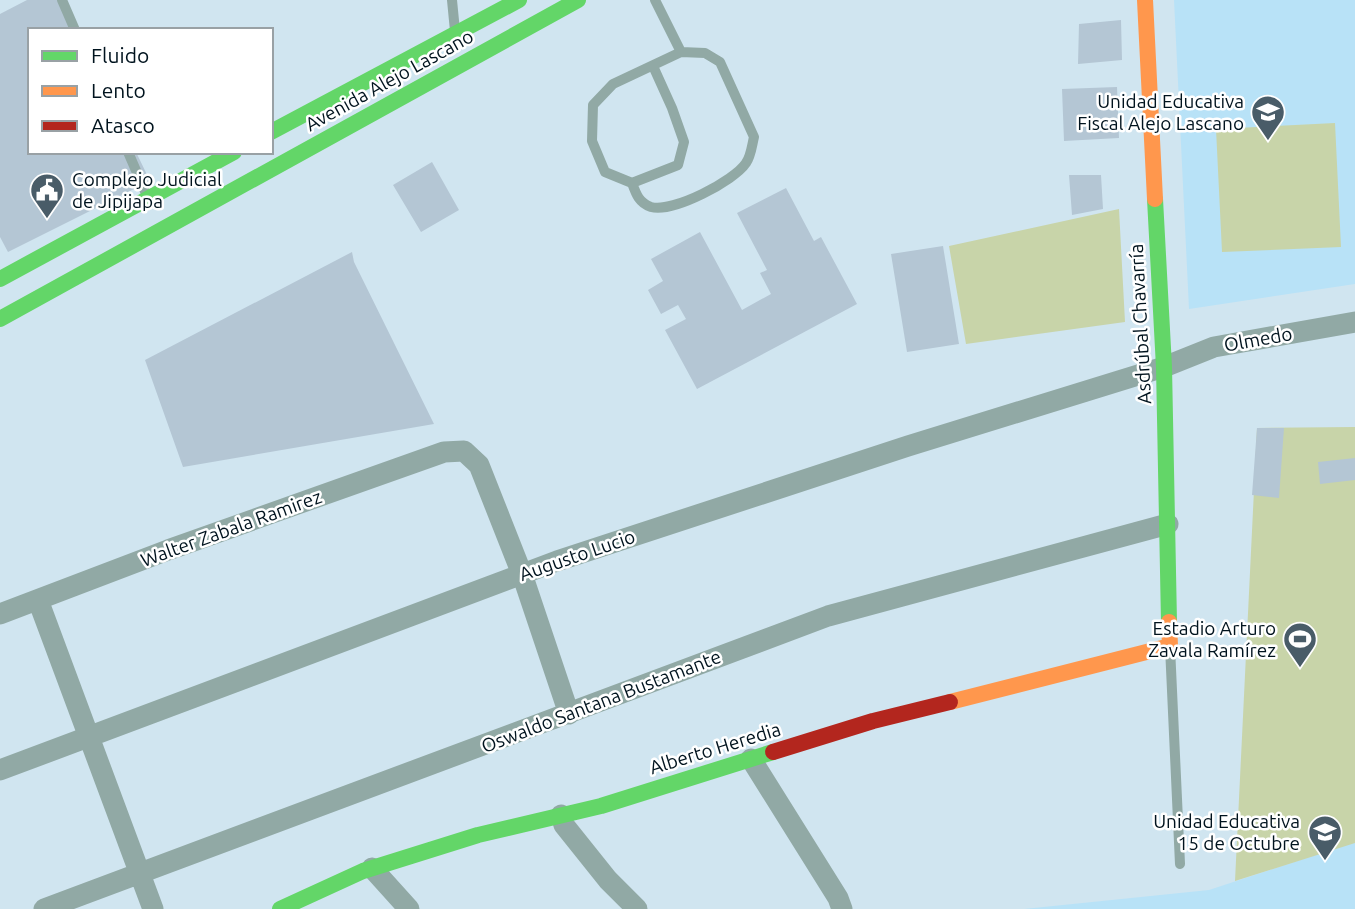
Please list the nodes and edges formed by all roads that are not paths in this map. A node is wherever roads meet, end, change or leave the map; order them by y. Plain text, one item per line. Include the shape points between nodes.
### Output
1 (62, 0) edge
2 (452, 0) edge
3 (519, 0) edge
4 (578, 0) edge
5 (655, 0) edge
6 (1145, 0) edge
7 (74, 28) edge
8 (455, 34) junction
9 (681, 52) junction
10 (653, 66) junction
11 (273, 131) edge
12 (129, 154) edge
13 (230, 154) edge
14 (632, 183) junction
15 (148, 198) junction
16 (0, 279) edge
17 (0, 319) edge
18 (1355, 322) edge
19 (1164, 367) junction
20 (1168, 524) junction
21 (522, 574) junction
22 (38, 600) junction
23 (0, 614) edge
24 (1170, 646) junction
25 (569, 714) junction
26 (89, 737) junction
27 (751, 759) junction
28 (0, 770) edge
29 (561, 815) junction
30 (1180, 864) dead end
31 (372, 868) junction
32 (139, 874) junction
33 (44, 909) edge
34 (153, 909) edge
35 (280, 909) edge
36 (409, 909) edge
37 (637, 909) edge
38 (842, 909) edge

1 - 7 lane
2 - 8 lane
3 - 8 street, Avenida Alejo Lascano
4 - 17 street, Avenida Alejo Lascano
5 - 9 lane
6 - 19 street, Asdrúbal Chavarría
8 - 11 street, Avenida Alejo Lascano
9 - 10 lane
9 - 14 lane via 705,53 720,62 754,137 747,162 729,181 668,208 650,207 638,199
10 - 14 lane via 684,142 678,165
10 - 14 lane via 613,84 593,105 592,142 605,172
12 - 15 lane
13 - 15 street
15 - 16 street
18 - 19 street, Olmedo via 1214,347
19 - 20 street, Asdrúbal Chavarría
19 - 21 street, Augusto Lucio
20 - 24 street, Asdrúbal Chavarría
20 - 25 street, Oswaldo Santana Bustamante via 828,616
21 - 22 street, Walter Zabala Ramirez via 479,465 464,451 444,452
21 - 25 street
21 - 26 street, Augusto Lucio
22 - 23 street, Walter Zabala Ramirez
22 - 26 street
24 - 27 street, Alberto Heredia via 873,721
24 - 30 lane
25 - 32 street, Oswaldo Santana Bustamante
26 - 28 street, Augusto Lucio
26 - 32 street
27 - 29 street, Alberto Heredia
27 - 38 street
29 - 31 street, Alberto Heredia
29 - 37 street via 608,880
31 - 35 street, Alberto Heredia
31 - 36 street
32 - 33 street, Oswaldo Santana Bustamante
32 - 34 street

